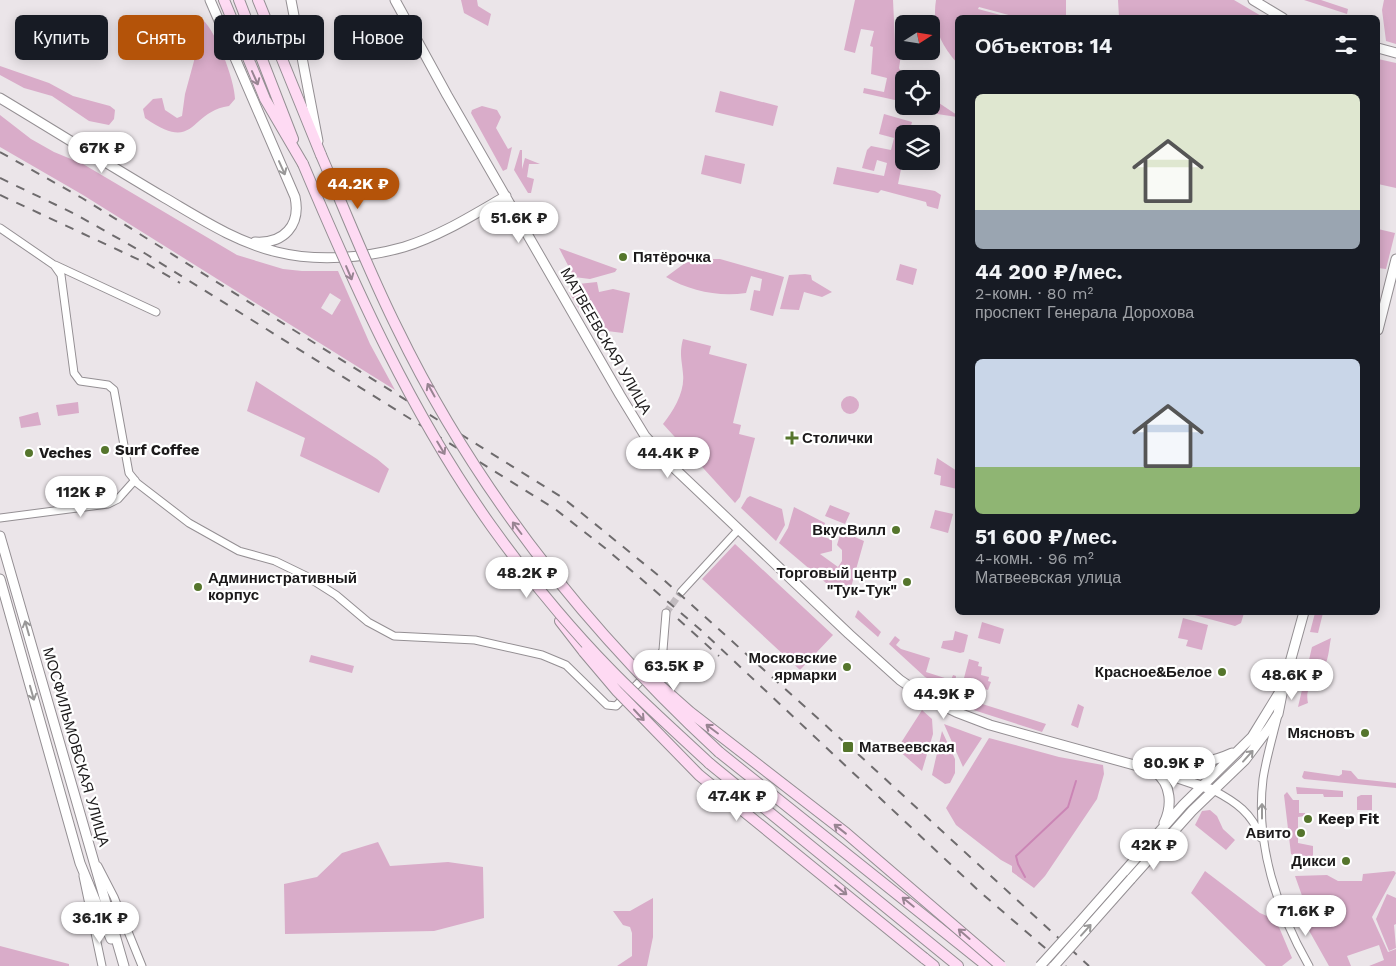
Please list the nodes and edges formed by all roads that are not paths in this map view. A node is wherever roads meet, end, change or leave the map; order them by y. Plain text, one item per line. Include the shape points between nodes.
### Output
1 (210, 0) edge
2 (224, 0) edge
3 (239, 0) edge
4 (258, 0) edge
5 (291, 0) edge
6 (396, 0) edge
7 (1253, 0) edge
8 (1278, 15) edge
9 (1380, 49) edge
10 (1396, 53) edge
11 (0, 98) edge
12 (321, 156) junction
13 (303, 164) junction
14 (506, 196) junction
15 (0, 228) edge
16 (237, 238) junction
17 (1396, 259) edge
18 (54, 265) junction
19 (156, 312) dead end
20 (1380, 322) edge
21 (135, 480) junction
22 (4, 517) edge
23 (0, 522) edge
24 (494, 530) junction
25 (738, 530) junction
26 (0, 536) edge
27 (0, 578) edge
28 (681, 592) tunnel mouth
29 (666, 613) tunnel mouth
30 (1303, 615) edge
31 (614, 647) junction
32 (1284, 684) junction
33 (1278, 714) junction
34 (1240, 750) junction
35 (1130, 764) junction
36 (1153, 770) junction
37 (1202, 786) junction
38 (1213, 790) junction
39 (1160, 830) junction
40 (1264, 842) junction
41 (94, 859) junction
42 (80, 862) junction
43 (102, 966) edge
44 (123, 966) edge
45 (142, 966) edge
46 (934, 966) edge
47 (958, 966) edge
48 (987, 966) edge
49 (1001, 966) edge
50 (1040, 966) edge
51 (1054, 966) edge
52 (1309, 966) edge

1 -> 16 street via 295,197 297,212 294,223 284,236 275,241 264,243
2 -> 13 main road via 265,99
3 - 13 main road
4 - 12 main road
5 - 12 street
6 - 14 street, МАТВЕЕВСКАЯ УЛИЦА
7 - 8 street
9 - 10 street
11 - 16 street via 110,166
31 -> 12 main road, bridge via 526,541 470,460 397,329
13 -> 24 main road, bridge via 384,347 457,474
14 - 16 street via 443,231 384,252 309,257 277,252
14 - 25 street, МАТВЕЕВСКАЯ УЛИЦА via 646,436
15 - 18 street
17 - 20 street
18 - 19 street
18 - 21 street via 61,275 74,373 80,381 113,388 126,461
21 - 22 street via 118,499 108,504
21 - 29 street via 189,522 239,552 275,560 306,576 385,632 406,638 475,640 542,655 566,665 607,705 616,706 656,665 663,650
22 - 23 street
24 -> 46 main road, bridge via 516,564 617,692 699,775
24 - 47 main road, bridge via 604,663 709,763
25 - 28 street
25 - 35 street, МАТВЕЕВСКАЯ УЛИЦА via 875,658 925,697 999,728
41 -> 26 street, МОСФИЛЬМОВСКАЯ УЛИЦА
27 -> 42 street, МОСФИЛЬМОВСКАЯ УЛИЦА
30 - 32 street
48 -> 31 main road, bridge via 719,752
49 -> 31 main road, bridge via 846,833 690,712
32 - 33 street
32 - 34 street via 1263,722
38 -> 33 street via 1260,742
40 -> 33 street via 1264,779
34 - 35 street via 1221,758 1182,766
34 - 37 street
35 - 36 street
36 - 37 street
36 - 39 street via 1164,782 1170,801
37 - 38 street
37 - 39 street
38 - 40 street via 1241,806 1251,817
51 -> 38 street, bridge
39 - 50 street, bridge
40 - 52 street via 1285,918
41 - 44 street, МОСФИЛЬМОВСКАЯ УЛИЦА
41 - 45 street via 114,897
42 - 43 street
42 - 44 street, МОСФИЛЬМОВСКАЯ УЛИЦА

